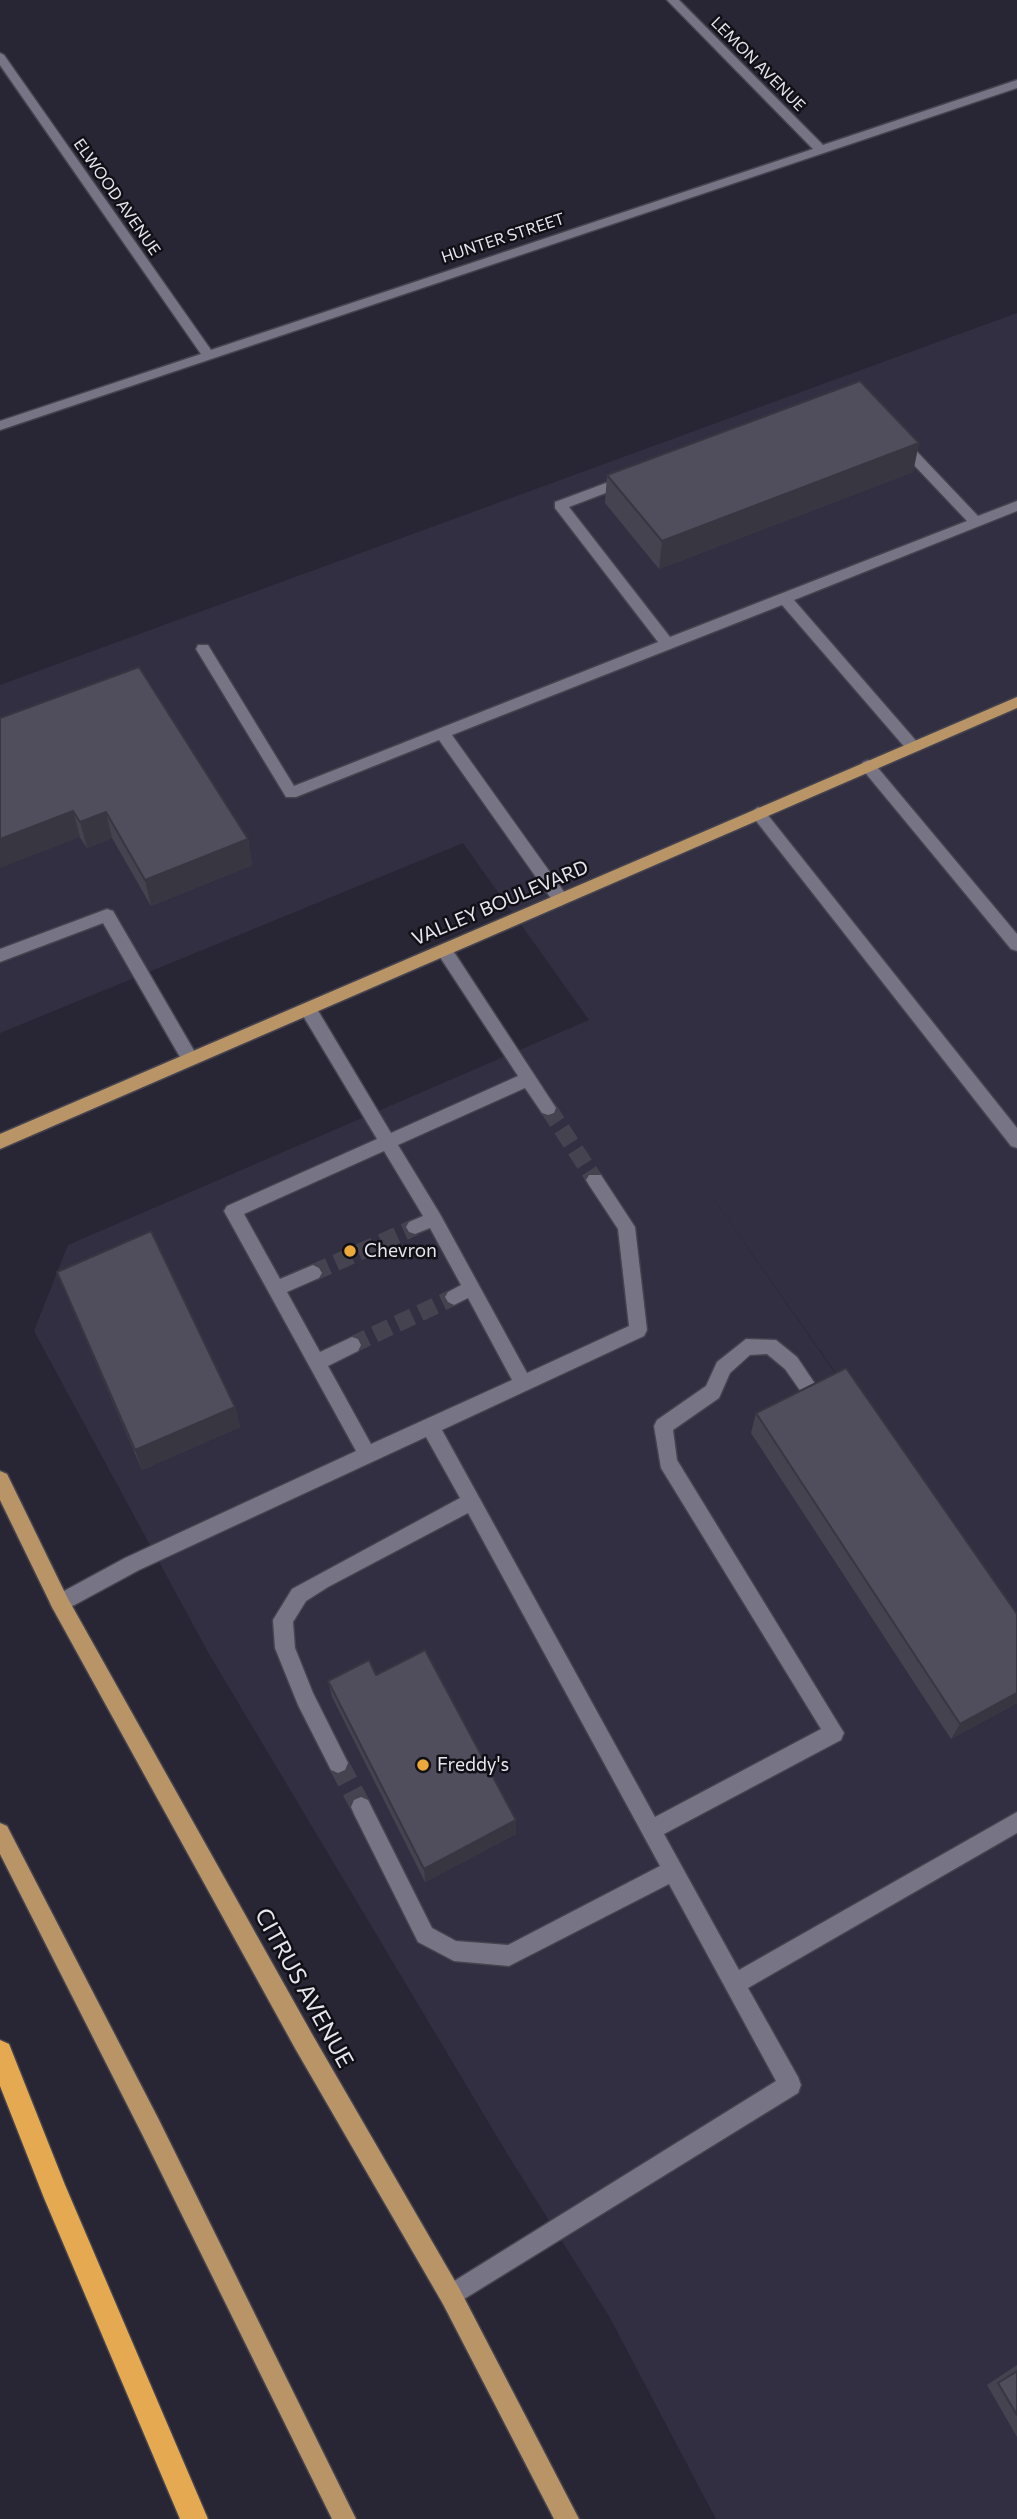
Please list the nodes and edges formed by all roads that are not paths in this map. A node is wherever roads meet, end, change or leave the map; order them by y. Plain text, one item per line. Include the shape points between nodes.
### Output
1 (673, 0) edge
2 (0, 57) edge
3 (1017, 84) edge
4 (821, 150) junction
5 (208, 355) junction
6 (0, 426) edge
7 (892, 434) edge
8 (636, 477) edge
9 (1017, 506) edge
10 (976, 522) junction
11 (784, 598) junction
12 (667, 644) junction
13 (203, 649) dead end
14 (1017, 702) edge
15 (442, 733) junction
16 (914, 747) junction
17 (867, 766) junction
18 (758, 813) junction
19 (561, 900) junction
20 (1017, 945) edge
21 (444, 950) junction
22 (0, 956) edge
23 (308, 1009) junction
24 (190, 1059) junction
25 (528, 1079) junction
26 (548, 1108) tunnel mouth
27 (1017, 1141) edge
28 (0, 1142) edge
29 (387, 1143) junction
30 (595, 1180) tunnel mouth
31 (434, 1219) junction
32 (415, 1227) tunnel mouth
33 (313, 1273) tunnel mouth
34 (471, 1288) junction
35 (276, 1289) junction
36 (454, 1297) tunnel mouth
37 (352, 1345) tunnel mouth
38 (316, 1363) junction
39 (523, 1383) junction
40 (817, 1400) edge
41 (430, 1426) junction
42 (367, 1454) junction
43 (0, 1480) edge
44 (471, 1502) junction
45 (60, 1603) junction
46 (338, 1763) tunnel mouth
47 (361, 1807) tunnel mouth
48 (1017, 1822) edge
49 (651, 1830) junction
50 (0, 1833) edge
51 (674, 1870) junction
52 (735, 1984) junction
53 (0, 2053) edge
54 (451, 2296) junction
55 (194, 2519) edge
56 (344, 2519) edge
57 (567, 2519) edge

1 - 4 street, LEMON AVENUE
2 - 5 street, ELWOOD AVENUE
3 - 4 street, HUNTER STREET
4 - 5 street, HUNTER STREET
5 - 6 street, HUNTER STREET
7 - 10 street
8 - 12 street via 560,505
9 - 10 street
10 - 11 street
11 - 12 street
11 - 16 street
12 - 15 street
13 - 15 street via 291,793
14 - 16 main road, VALLEY BOULEVARD
15 - 19 street
16 - 17 main road, VALLEY BOULEVARD
17 - 18 main road, VALLEY BOULEVARD
17 - 20 street
18 - 19 main road, VALLEY BOULEVARD
18 - 27 street
19 - 21 main road, VALLEY BOULEVARD
21 - 23 main road, VALLEY BOULEVARD
21 - 25 street
22 - 24 street via 107,915
23 - 24 main road, VALLEY BOULEVARD
23 - 29 street
24 - 28 main road, VALLEY BOULEVARD
25 - 26 street
25 - 29 street
29 - 31 street
29 - 35 street via 233,1211
30 - 39 street via 626,1227 638,1330
31 - 32 street
31 - 34 street
33 - 35 street
34 - 36 street
34 - 39 street
35 - 38 street
37 - 38 street
38 - 42 street
39 - 41 street
40 - 49 street via 791,1363 770,1346 746,1347 723,1368 713,1392 663,1426 668,1462 834,1733
41 - 42 street
41 - 44 street
42 - 45 street via 132,1564
43 - 45 main road, CITRUS AVENUE
44 - 46 street via 321,1581 299,1595 283,1620 285,1648
44 - 49 street
45 - 54 main road, CITRUS AVENUE
47 - 51 street via 425,1935 454,1951 509,1956
48 - 52 street
49 - 51 street
50 - 56 main road
51 - 52 street
52 - 54 street via 790,2085
53 - 55 highway
54 - 57 main road, CITRUS AVENUE

